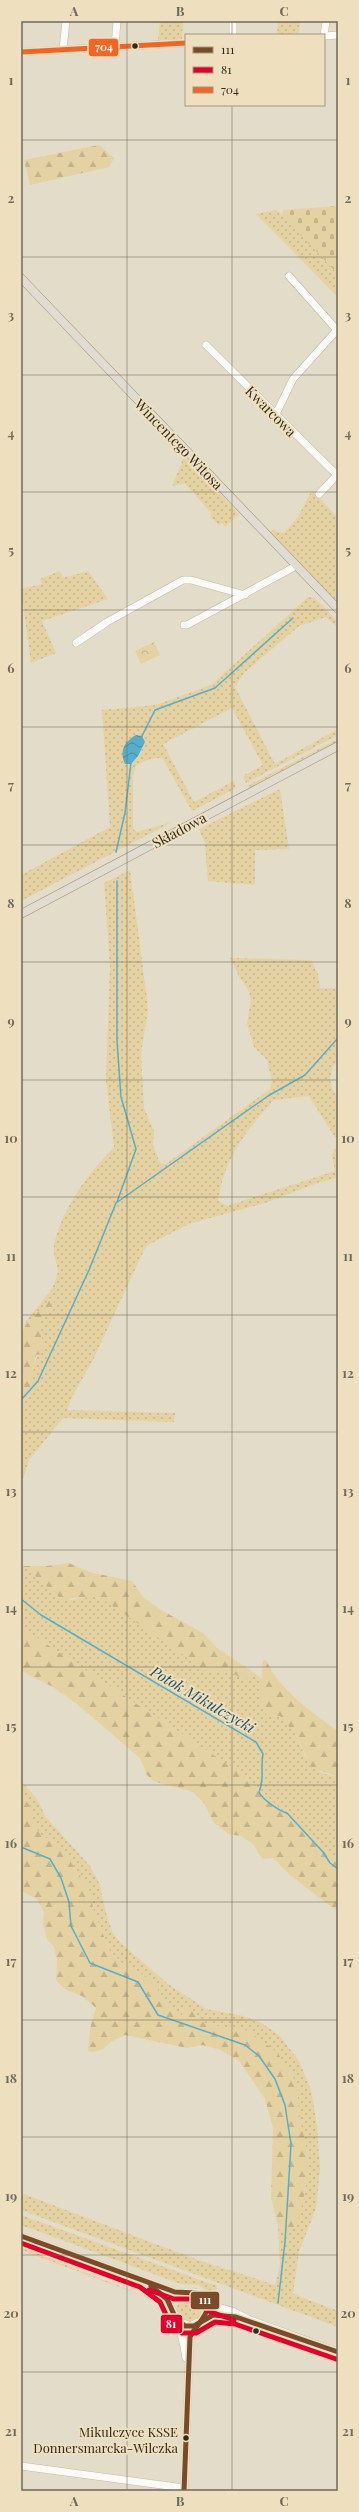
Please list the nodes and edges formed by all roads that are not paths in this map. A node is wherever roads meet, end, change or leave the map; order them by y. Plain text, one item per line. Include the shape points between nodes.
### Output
1 (66, 21) edge
2 (117, 21) edge
3 (233, 21) edge
4 (326, 21) edge
5 (233, 34) edge
6 (324, 34) edge
7 (338, 35) edge
8 (325, 36) edge
9 (185, 43) edge
10 (115, 47) junction
11 (63, 50) junction
12 (21, 52) edge
13 (289, 276) dead end
14 (21, 278) edge
15 (206, 346) dead end
16 (275, 416) junction
17 (337, 474) edge
18 (319, 494) dead end
19 (296, 566) junction
20 (245, 595) junction
21 (338, 609) edge
22 (184, 625) dead end
23 (76, 643) dead end
24 (338, 746) edge
25 (21, 914) edge
26 (21, 2236) edge
27 (143, 2281) junction
28 (184, 2292) junction
29 (204, 2299) junction
30 (172, 2308) junction
31 (176, 2319) junction
32 (248, 2319) junction
33 (201, 2322) junction
34 (338, 2352) edge
35 (188, 2370) junction
36 (21, 2466) edge
37 (184, 2489) edge

1 - 11 street
2 - 10 street
3 - 5 street
4 - 6 street
7 - 8 street
9 - 10 street
10 - 11 street
11 - 12 street
13 - 16 street via 337,330 293,379
14 - 19 main road, Wincentego Witosa
15 - 16 street, Kwarcowa
16 - 17 street, Kwarcowa
17 - 18 street
19 - 20 street
19 - 21 main road, Wincentego Witosa
20 - 22 street
20 - 23 street via 184,580 107,622
24 - 25 main road, Składowa
26 - 27 street
27 - 28 street via 175,2292
27 - 30 street via 165,2297
28 - 29 street via 194,2292
28 - 30 street via 177,2297
29 - 32 street via 211,2305
29 - 33 street via 207,2310
30 - 31 street
31 - 33 street via 185,2326
31 - 35 street
32 - 33 street via 219,2314
32 - 34 street
33 - 35 street via 190,2337
35 - 37 street
36 - 37 street

